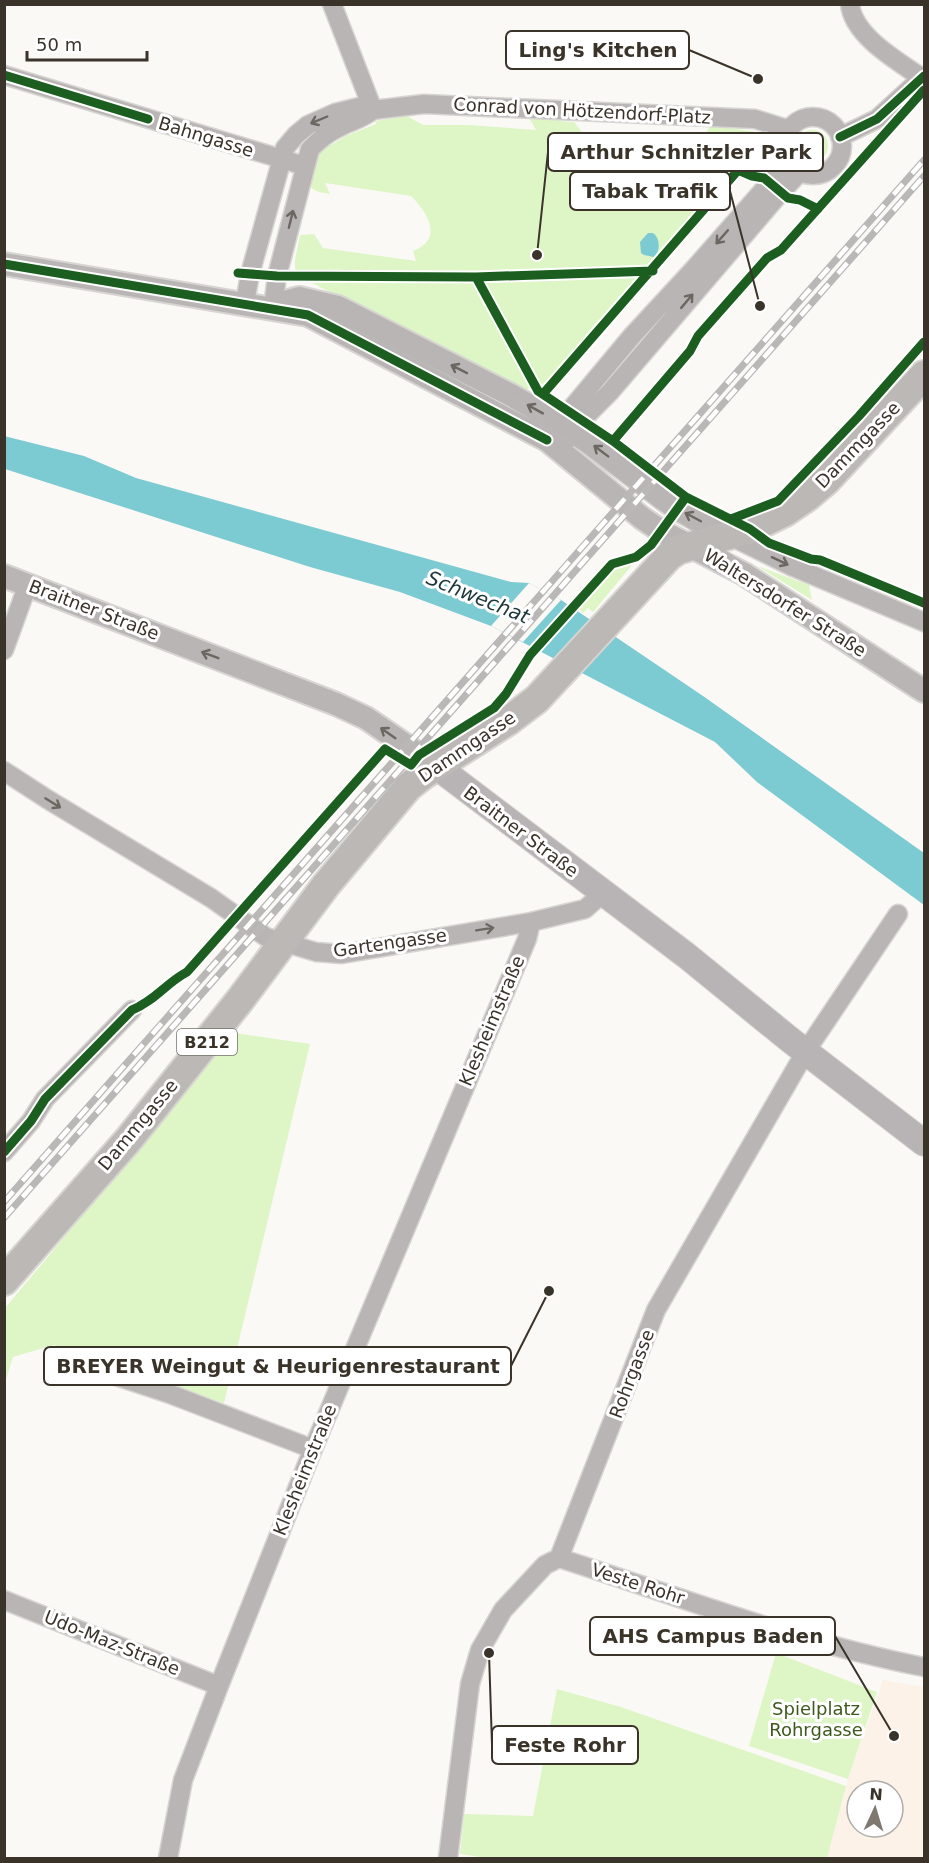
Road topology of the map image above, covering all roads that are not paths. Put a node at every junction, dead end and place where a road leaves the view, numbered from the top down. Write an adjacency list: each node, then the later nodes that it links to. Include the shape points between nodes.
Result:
1 (332, 4): 5 (street)
2 (850, 4): 4 (street, via 851,13 868,39)
3 (4, 75): 8 (street, Bahngasse)
4 (923, 77): 7 (street, via 877,119)
5 (373, 110): 6 (street, Conrad von Hötzendorf-Platz, via 424,104 755,119); 8 (street, Conrad von Hötzendorf-Platz, one-way to 8, via 359,107 308,125 290,143); 9 (street, Conrad von Hötzendorf-Platz, via 320,139 310,148)
6 (790, 130): 7 (street, via 798,122 815,117 830,123); 10 (street, via 784,144)
7 (840, 137): 10 (street, via 840,155 827,171 813,175)
8 (281, 160): 9 (street, Bahngasse); 12 (street, Conrad von Hötzendorf-Platz)
9 (305, 166): 13 (street, Conrad von Hötzendorf-Platz, one-way to 9, via 277,276)
10 (794, 167): 15 (street, via 773,200)
11 (4, 264): 12 (street)
12 (245, 303): 13 (street)
13 (273, 308): 15 (street, via 308,315); 15 (street, one-way to 13, via 511,395 338,308 299,298)
14 (924, 375): 16 (main road, Dammgasse / B212, via 807,497 759,525)
15 (560, 436): 16 (street, Waltersdorfer Straße, one-way to 15, via 677,509); 17 (street, Waltersdorfer Straße, via 642,518)
16 (728, 535): 17 (main road, Dammgasse / B212); 20 (street, one-way to 20)
17 (691, 546): 22 (street, Waltersdorfer Straße, via 744,574); 23 (main road, Dammgasse / B212, via 669,556 537,699 508,722)
18 (4, 576): 19 (street, Braitner Straße)
19 (28, 584): 21 (street); 23 (street, Braitner Straße, one-way to 19, via 366,718 336,704)
20 (924, 622)
21 (4, 650)
22 (924, 691)
23 (436, 766): 25 (main road, Braitner Straße); 28 (main road, Dammgasse / B212, via 408,787)
24 (4, 771): 28 (street, Gartengasse, one-way to 28, via 211,898 266,937)
25 (602, 894): 27 (street, Gartengasse, via 585,909); 30 (main road, Braitner Straße, via 687,956)
26 (898, 914): 30 (street, Rohrgasse)
27 (531, 922): 28 (street, Gartengasse, one-way to 27, via 342,954); 35 (street, Klesheimstraße)
28 (283, 943): 33 (main road, Dammgasse / B212, via 129,1139)
29 (132, 1010): 32 (street, via 45,1099)
30 (806, 1052): 31 (main road, Braitner Straße); 36 (street, Rohrgasse, via 656,1310)
31 (924, 1143)
32 (4, 1152)
33 (4, 1281)
34 (80, 1364): 35 (street)
35 (313, 1449): 39 (street, Klesheimstraße)
36 (559, 1558): 38 (street, Veste Rohr, via 801,1637); 41 (street, via 546,1565 503,1610 480,1650 470,1684)
37 (4, 1600): 39 (street, Udo-Maz-Straße)
38 (924, 1667)
39 (219, 1686): 40 (street, Klesheimstraße, via 183,1780)
40 (168, 1858)
41 (448, 1858)

